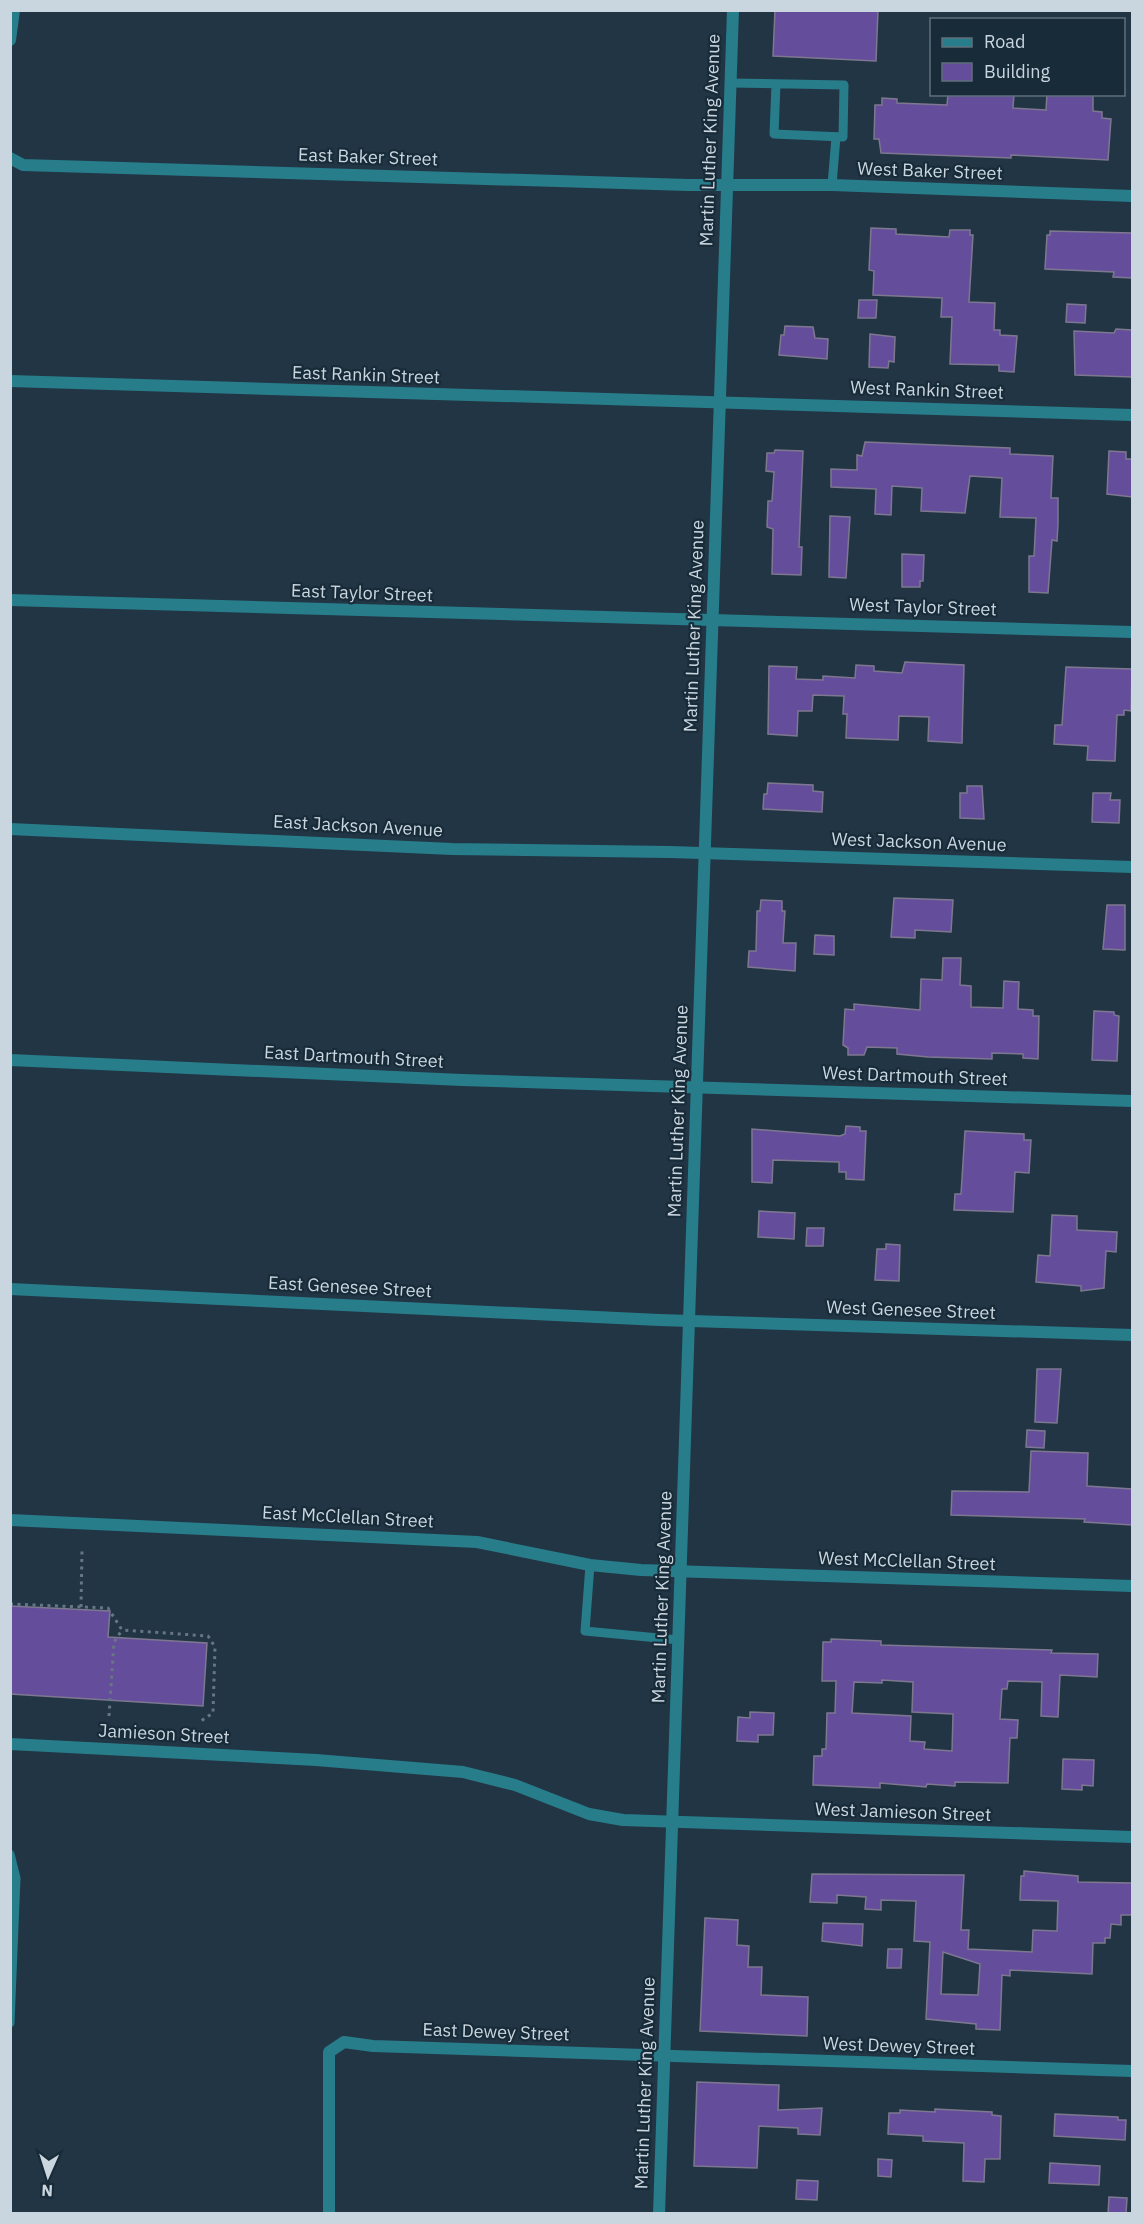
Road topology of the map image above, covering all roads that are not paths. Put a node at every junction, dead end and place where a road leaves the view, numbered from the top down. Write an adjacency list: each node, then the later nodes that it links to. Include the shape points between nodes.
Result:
1 (14, 10): 3 (street)
2 (733, 10): 4 (street, Martin Luther King Avenue)
3 (10, 40)
4 (730, 83): 5 (lane); 8 (street, Martin Luther King Avenue)
5 (776, 84): 6 (lane, via 774,134); 6 (lane, via 844,85 843,137)
6 (836, 137): 9 (lane)
7 (10, 158): 8 (street, East Baker Street, via 23,165)
8 (726, 184): 9 (street, West Baker Street); 12 (street, Martin Luther King Avenue)
9 (832, 185): 10 (street, West Baker Street)
10 (1132, 196)
11 (10, 381): 12 (street, East Rankin Street, via 682,404)
12 (720, 401): 13 (street, West Rankin Street); 15 (street, Martin Luther King Avenue)
13 (1132, 415)
14 (10, 600): 15 (street, East Taylor Street, via 682,621)
15 (712, 618): 16 (street, West Taylor Street); 18 (street, Martin Luther King Avenue)
16 (1132, 632)
17 (10, 829): 18 (street, East Jackson Avenue, via 452,849)
18 (705, 853): 19 (street, West Jackson Avenue); 21 (street, Martin Luther King Avenue)
19 (1132, 867)
20 (10, 1060): 21 (street, East Dartmouth Street)
21 (697, 1087): 22 (street, West Dartmouth Street); 24 (street, Martin Luther King Avenue)
22 (1132, 1101)
23 (10, 1289): 24 (street, East Genesee Street)
24 (688, 1321): 25 (street, West Genesee Street); 28 (street, Martin Luther King Avenue)
25 (1132, 1335)
26 (10, 1520): 27 (street, East McClellan Street, via 471,1542)
27 (590, 1565): 28 (street, East McClellan Street); 30 (lane, via 585,1631)
28 (681, 1571): 29 (street, West McClellan Street); 30 (street, Martin Luther King Avenue)
29 (1132, 1586)
30 (679, 1640): 32 (street, Martin Luther King Avenue)
31 (10, 1744): 32 (street, Jamieson Street, via 316,1760 484,1776 590,1814)
32 (672, 1822): 33 (street, West Jamieson Street); 36 (street, Martin Luther King Avenue)
33 (1132, 1837)
34 (10, 1854): 35 (lane, via 16,1878)
35 (10, 2023)
36 (664, 2056): 37 (street, West Dewey Street); 38 (street, East Dewey Street, via 344,2042 329,2052); 39 (street, Martin Luther King Avenue)
37 (1132, 2072)
38 (329, 2214)
39 (659, 2214)

